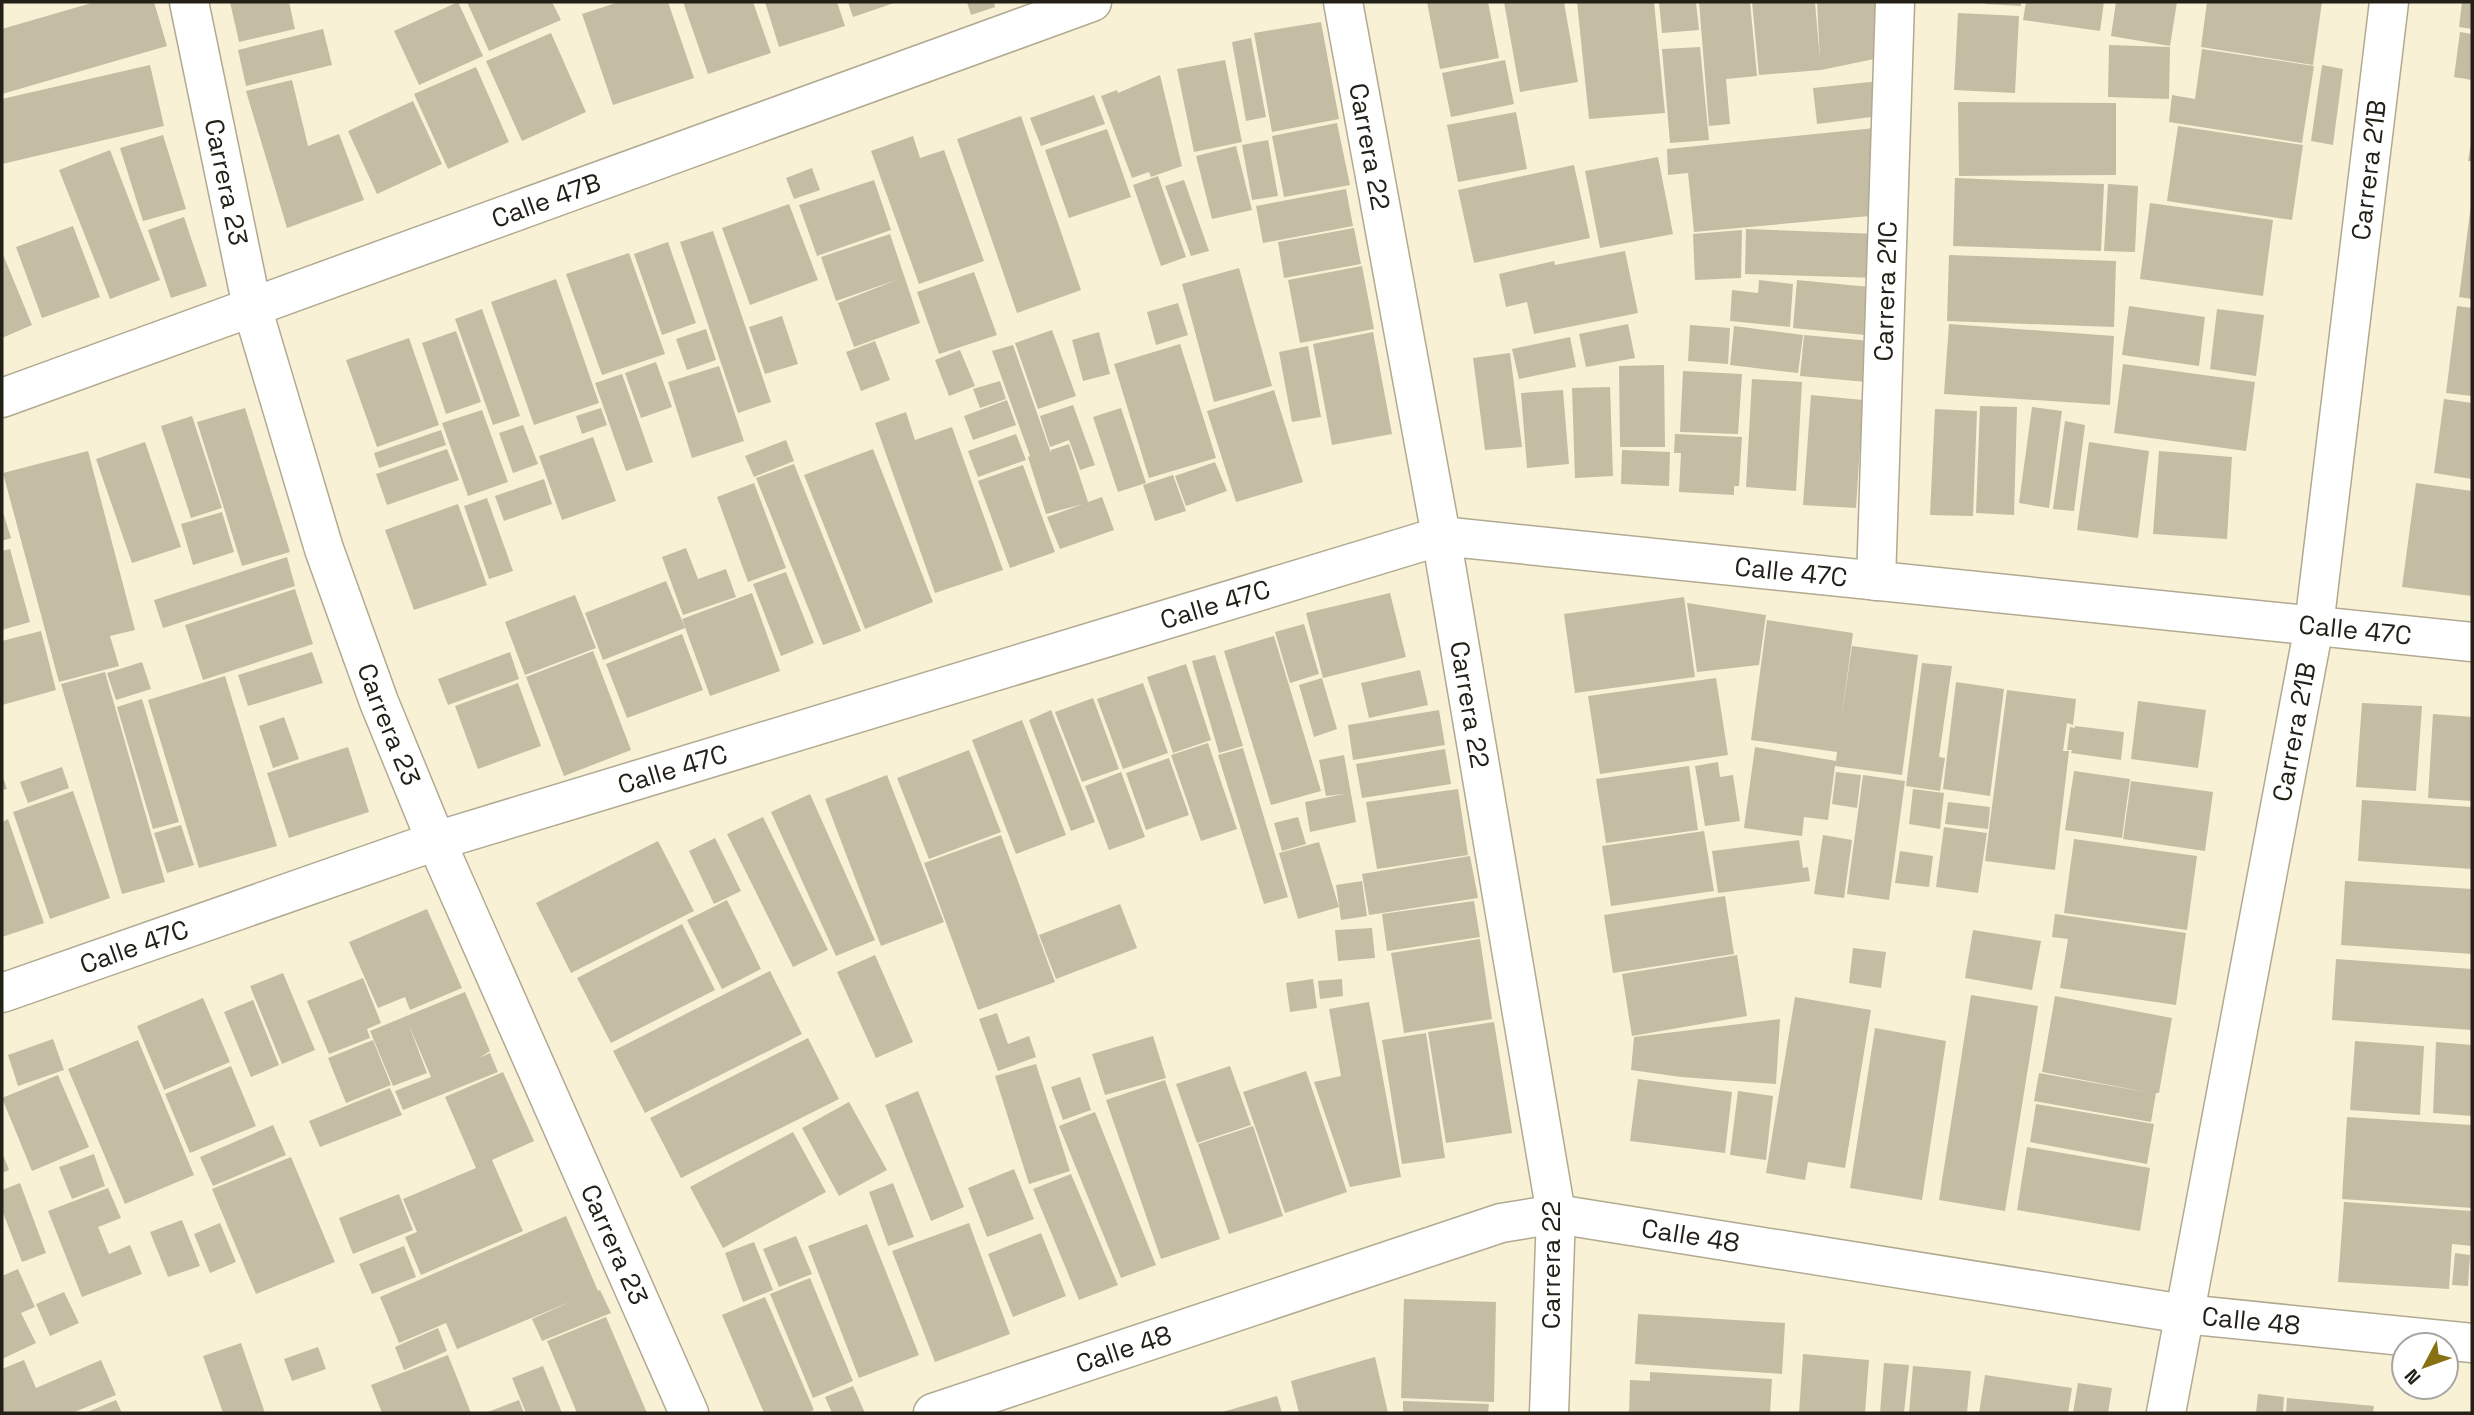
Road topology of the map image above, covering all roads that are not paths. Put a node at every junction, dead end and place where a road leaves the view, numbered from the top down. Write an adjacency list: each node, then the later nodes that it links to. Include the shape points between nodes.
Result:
1 (189, 2): 6 (street, Carrera 23)
2 (1092, 2): 6 (street, Calle 47B)
3 (1343, 2): 8 (street, Carrera 22)
4 (1895, 2): 9 (street, Carrera 21C)
5 (2389, 2): 10 (street, Carrera 21B)
6 (251, 307): 7 (street, Calle 47B); 12 (street, Carrera 23, via 324,549)
7 (2, 398)
8 (1441, 536): 9 (street, Calle 47C); 12 (street, Calle 47C); 14 (street, Carrera 22)
9 (1876, 581): 10 (street, Calle 47C)
10 (2314, 626): 11 (street, Calle 47C); 15 (street, Carrera 21B)
11 (2472, 642)
12 (436, 841): 13 (street, Calle 47C); 17 (street, Carrera 23)
13 (2, 993)
14 (1556, 1214): 15 (street, Calle 48); 18 (street, Calle 48, via 1501,1223); 19 (street, Carrera 22)
15 (2184, 1314): 16 (street, Calle 48); 20 (street, Carrera 21B)
16 (2472, 1343)
17 (689, 1413)
18 (933, 1413)
19 (1549, 1413)
20 (2166, 1413)

